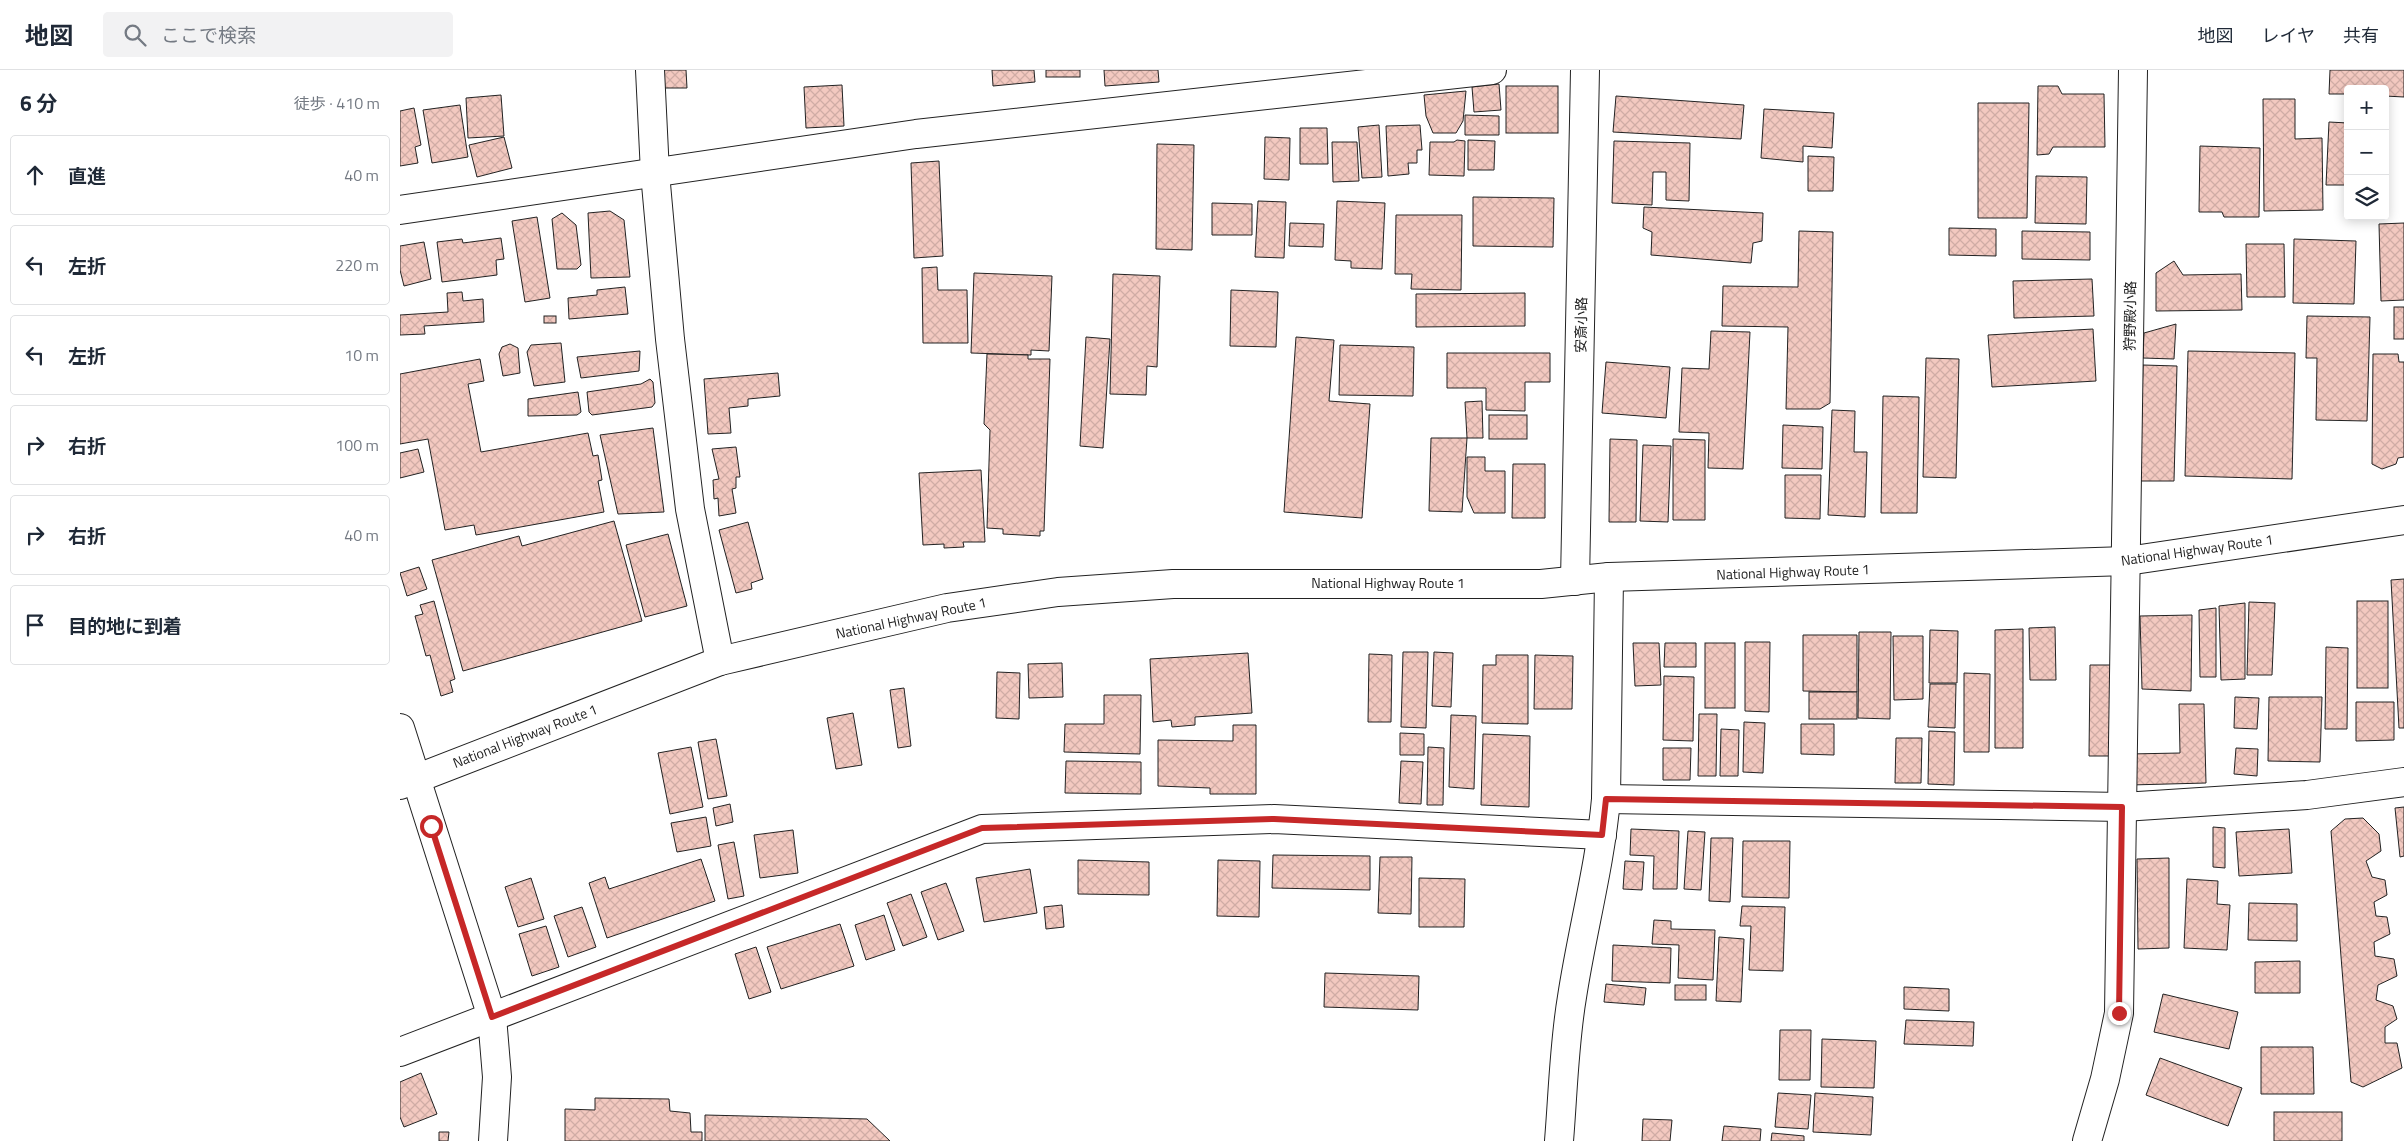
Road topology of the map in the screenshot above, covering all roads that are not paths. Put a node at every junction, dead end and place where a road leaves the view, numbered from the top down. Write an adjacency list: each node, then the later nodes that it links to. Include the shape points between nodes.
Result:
1 (650, 70): 5 (main road)
2 (1492, 70): 5 (main road, via 916,134)
3 (1586, 70): 10 (main road, 安斎小路)
4 (2133, 70): 8 (main road, 狩野殿小路)
5 (655, 173): 6 (main road); 11 (main road, via 690,509)
6 (400, 210)
7 (2404, 520): 8 (main road, National Highway Route 1)
8 (2127, 561): 9 (main road, National Highway Route 1); 16 (main road, 狩野殿小路)
9 (1609, 578): 10 (main road, National Highway Route 1); 15 (main road)
10 (1575, 581): 11 (main road, National Highway Route 1, via 1541,584 1173,584 1058,592 947,608)
11 (720, 661): 13 (main road, National Highway Route 1)
12 (400, 728): 13 (main road)
13 (408, 782): 18 (main road)
14 (2404, 782): 16 (main road, via 2307,795)
15 (1606, 799): 16 (main road); 17 (main road)
16 (2122, 807): 22 (main road, 狩野殿小路, via 2119,1013 2105,1080)
17 (1602, 835): 18 (main road, via 1274,819 982,828); 21 (main road, via 1572,998)
18 (492, 1017): 19 (main road); 20 (main road, via 497,1077)
19 (400, 1052)
20 (493, 1141)
21 (1559, 1141)
22 (2087, 1141)

